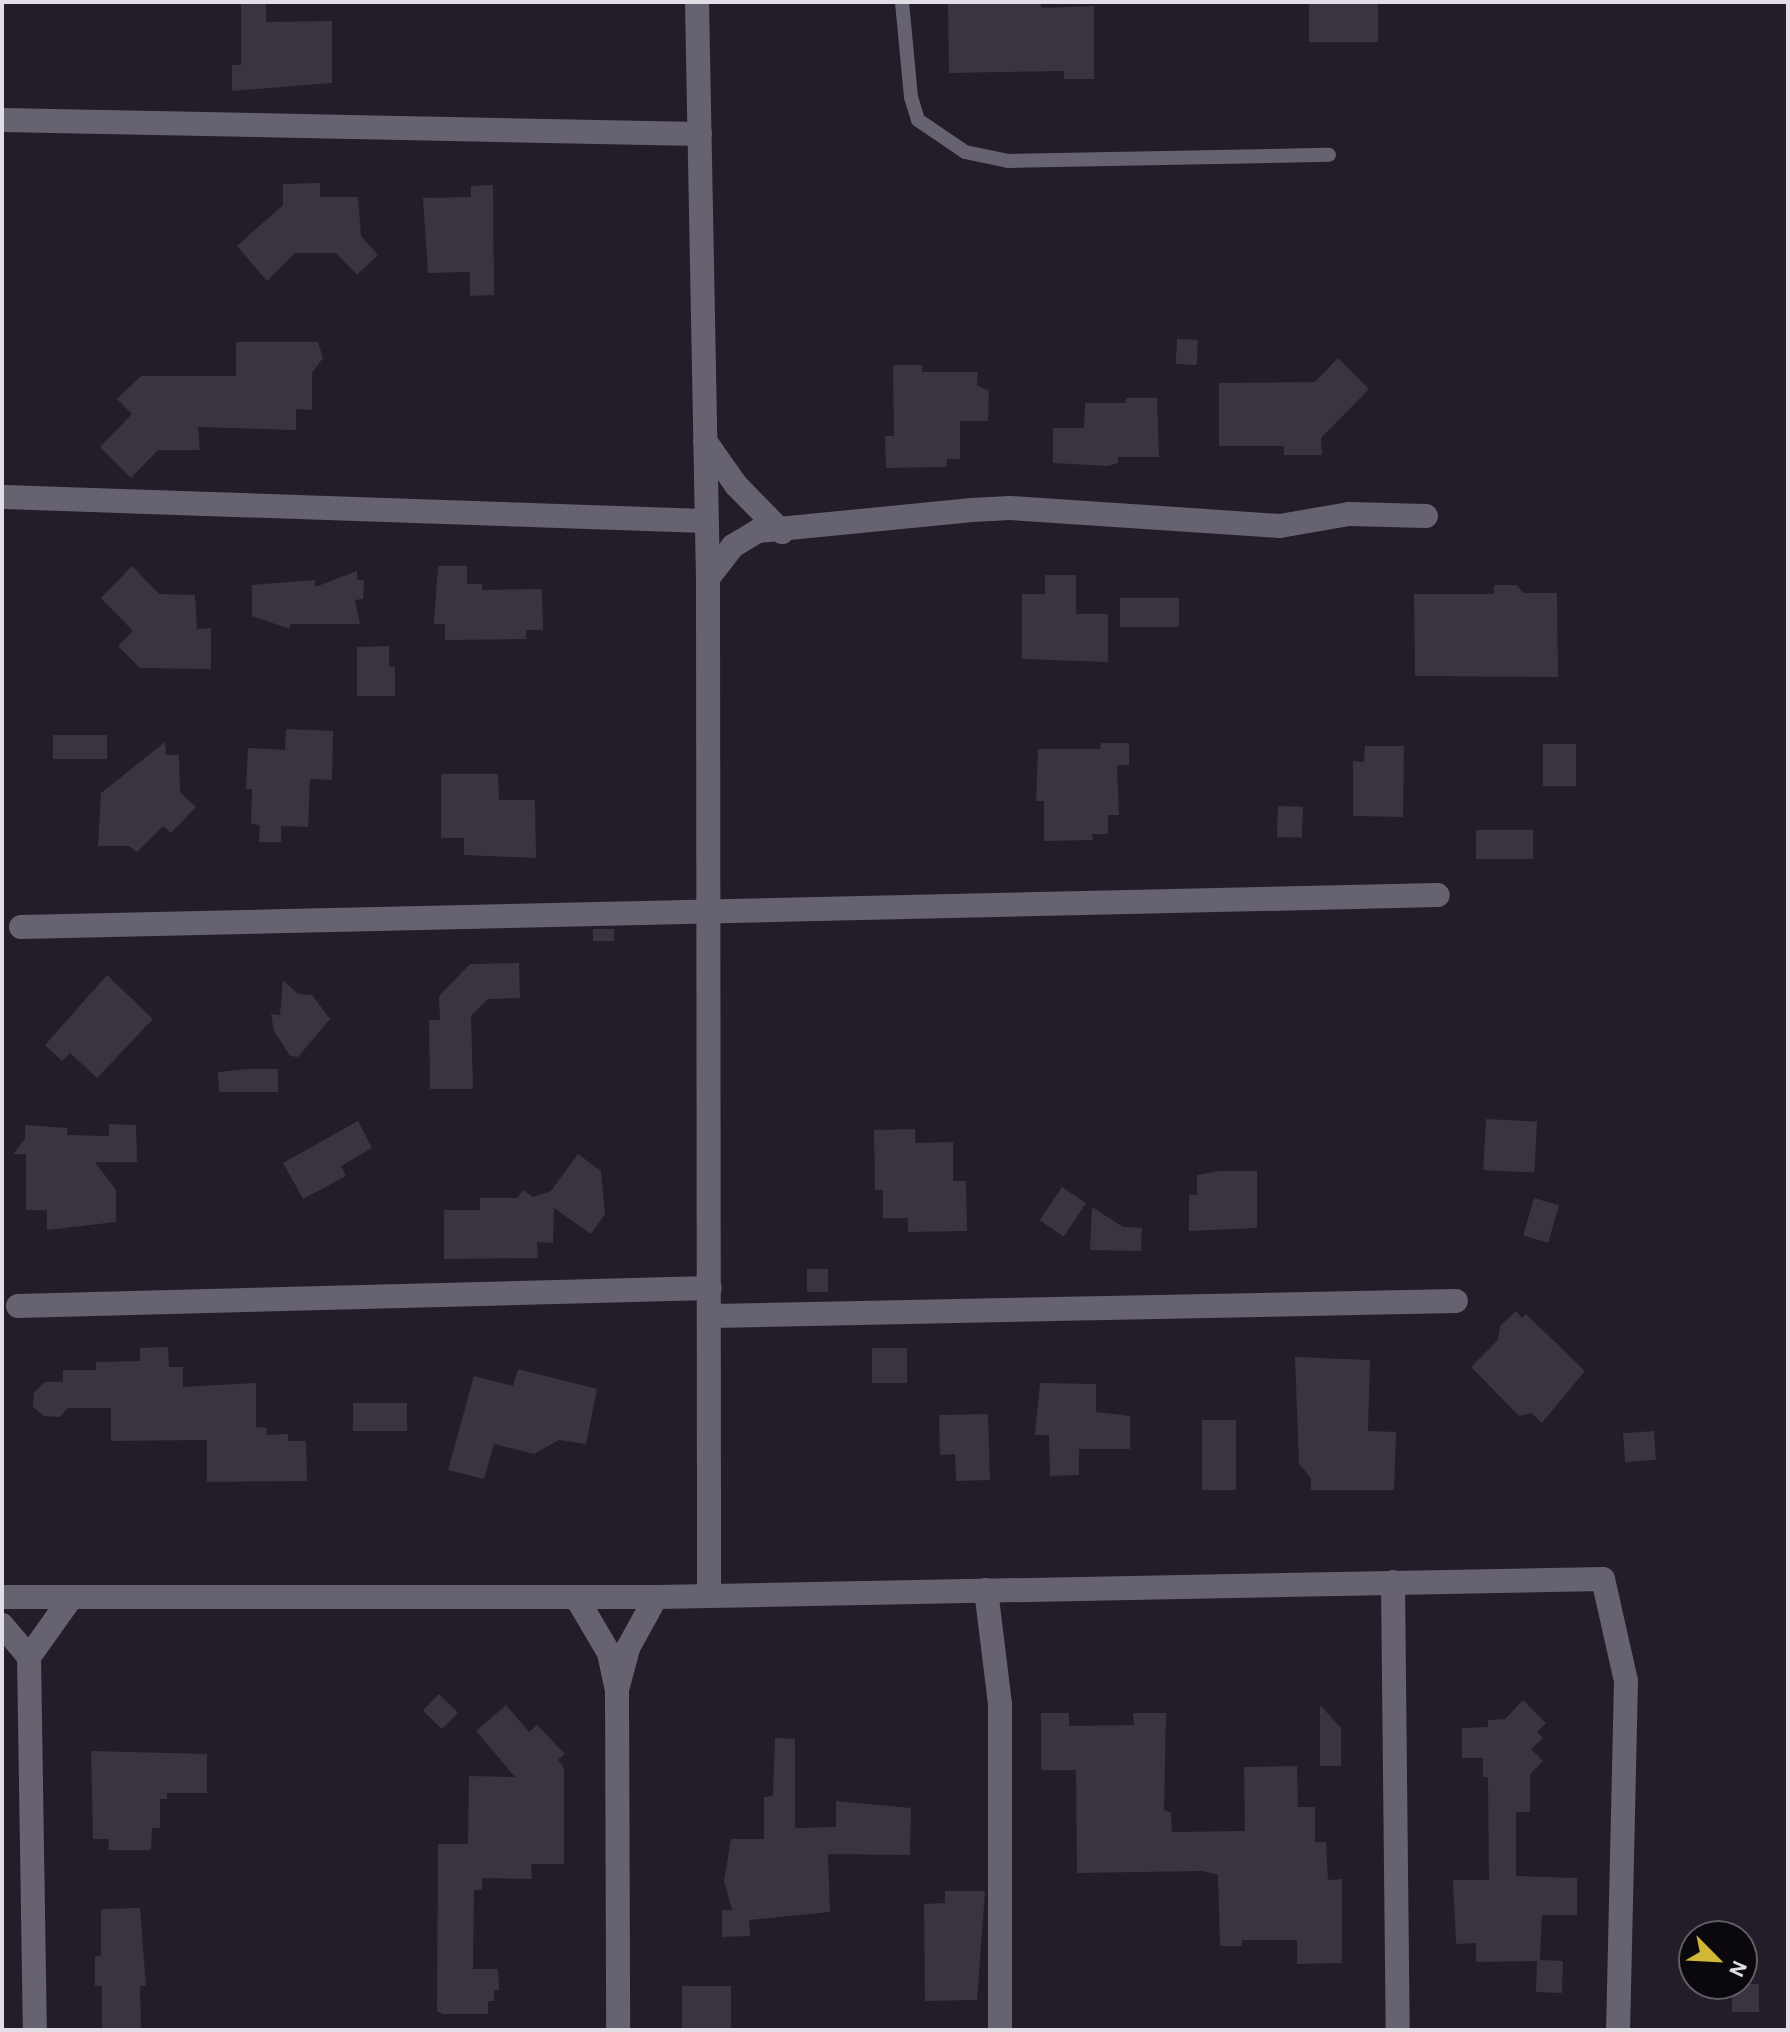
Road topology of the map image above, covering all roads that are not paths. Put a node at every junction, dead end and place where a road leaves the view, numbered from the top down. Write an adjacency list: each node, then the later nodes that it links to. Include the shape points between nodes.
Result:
1 (697, 2): 4 (street)
2 (902, 2): 5 (lane, via 918,120 965,152 1009,161)
3 (2, 120): 4 (street)
4 (700, 134): 6 (street)
5 (1329, 155)
6 (705, 441): 9 (street); 10 (street, via 736,485)
7 (4, 497): 9 (street)
8 (1426, 516): 10 (street, via 1349,514 1280,526 1010,508)
9 (706, 521): 11 (street)
10 (782, 532): 11 (street, via 758,531 733,546)
11 (708, 578): 13 (street)
12 (1438, 895): 13 (street)
13 (708, 909): 14 (street); 15 (street)
14 (21, 927)
15 (710, 1288): 17 (street); 18 (street)
16 (1456, 1301): 18 (street)
17 (18, 1306)
18 (710, 1316): 21 (street)
19 (1393, 1582): 20 (street); 32 (street); 33 (street, via 1603,1579 1626,1681)
20 (986, 1590): 21 (street); 31 (street, via 1000,1704)
21 (709, 1595): 24 (street)
22 (2, 1597): 25 (street)
23 (576, 1597): 24 (street); 25 (street); 28 (street, via 609,1653)
24 (656, 1597): 28 (street, via 628,1648)
25 (71, 1598): 27 (street)
26 (2, 1625): 27 (street)
27 (29, 1657): 29 (street)
28 (617, 1690): 30 (street)
29 (35, 2030)
30 (618, 2030)
31 (1000, 2030)
32 (1398, 2030)
33 (1618, 2030)

